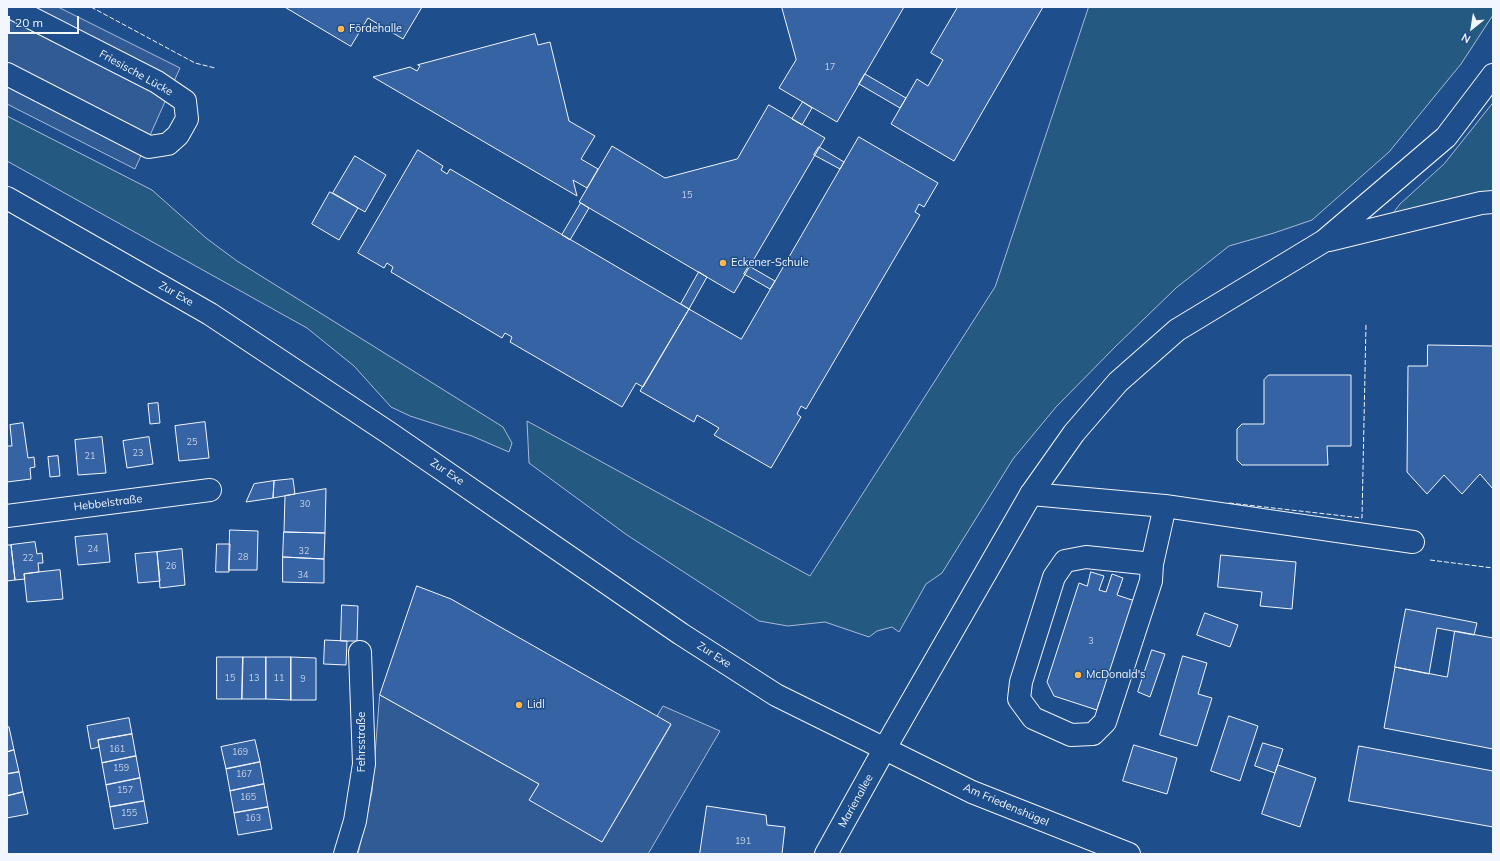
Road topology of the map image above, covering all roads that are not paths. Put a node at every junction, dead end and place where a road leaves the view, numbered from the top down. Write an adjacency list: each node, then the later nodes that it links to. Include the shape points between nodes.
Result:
1 (10, 7): 2 (main road, Friesische Lücke, via 158,82 185,101 187,120 178,135 168,144 149,147)
2 (7, 74)
3 (1493, 75): 6 (main road, via 1446,137)
4 (7, 198): 14 (main road, Zur Exe, via 210,314 396,437 681,634 776,695)
5 (1493, 202): 6 (main road, via 1481,202)
6 (1324, 241): 8 (main road, Marienallee, via 1177,330 1118,382 1074,433)
7 (210, 490): 10 (main road, Hebbelstraße)
8 (1030, 494): 9 (main road); 14 (main road, Marienallee)
9 (1165, 506): 11 (main road); 12 (main road)
10 (7, 516)
11 (1413, 542)
12 (1152, 564): 12 (main road, via 1086,557 1065,561 1054,577 1021,682 1019,699 1033,718 1071,735 1093,734 1105,722 1151,581)
13 (360, 652): 15 (main road, Fehrsstraße, via 364,764 355,821)
14 (885, 748): 16 (main road, Marienallee); 17 (main road, Am Friedenshügel, via 972,792)
15 (345, 854)
16 (826, 854)
17 (1129, 854)

